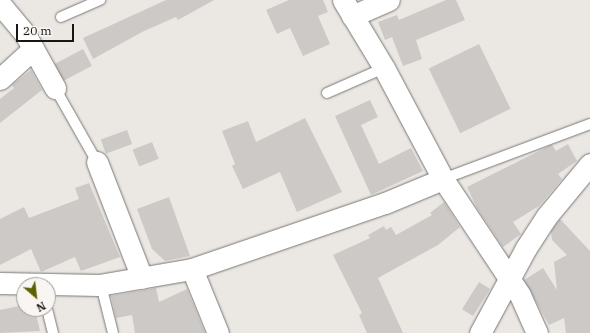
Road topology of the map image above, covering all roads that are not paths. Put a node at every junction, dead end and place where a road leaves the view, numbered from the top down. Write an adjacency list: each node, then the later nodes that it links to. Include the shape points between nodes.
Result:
1 (100, 0): 5 (lane)
2 (389, 0): 4 (street)
3 (0, 4): 6 (street, via 25,34)
4 (348, 8): 7 (street)
5 (61, 17)
6 (33, 49): 8 (street); 9 (street)
7 (384, 68): 10 (lane); 14 (street)
8 (0, 79)
9 (56, 88): 12 (lane)
10 (327, 93)
11 (590, 124): 14 (lane)
12 (97, 162): 16 (street)
13 (590, 164): 17 (street, via 546,217)
14 (443, 179): 15 (street, via 385,203); 17 (street)
15 (192, 269): 16 (street); 25 (street)
16 (142, 278): 21 (street)
17 (509, 280): 26 (street); 27 (street)
18 (0, 283): 19 (street)
19 (16, 283)
20 (56, 284): 21 (street)
21 (101, 285): 24 (lane)
22 (49, 317): 23 (lane)
23 (53, 333)
24 (113, 333)
25 (218, 333)
26 (480, 333)
27 (537, 333)

